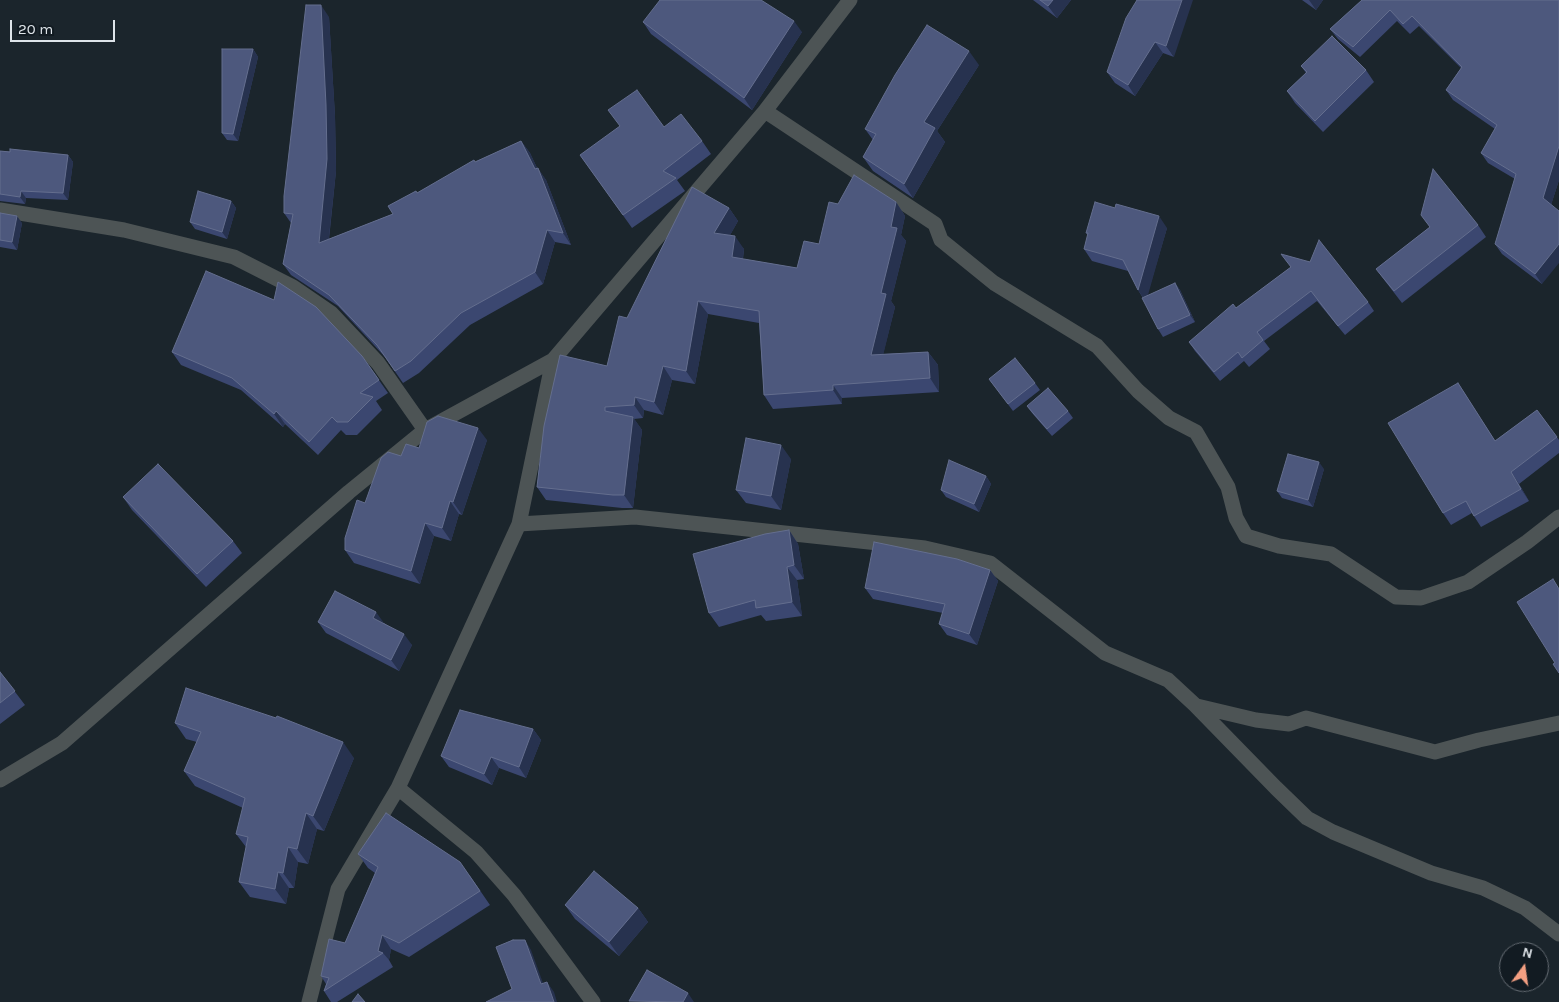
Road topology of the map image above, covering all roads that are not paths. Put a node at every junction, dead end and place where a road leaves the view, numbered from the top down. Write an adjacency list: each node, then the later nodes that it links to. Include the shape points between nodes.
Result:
1 (850, 0): 2 (street)
2 (765, 111): 4 (street); 6 (street, via 935,224 941,240 994,283 1097,346 1138,391 1169,418 1196,432 1228,487 1236,518 1246,536 1279,546 1331,554 1396,597 1421,598 1468,582)
3 (0, 210): 5 (street, via 124,230 234,257 293,287 331,313 378,363)
4 (552, 360): 5 (street); 7 (street)
5 (426, 430): 10 (street, via 349,492 62,742)
6 (1559, 517)
7 (519, 524): 8 (street, via 635,517 925,548 990,563 1105,652 1168,680); 11 (street)
8 (1195, 705): 9 (street, via 1256,720 1289,724 1306,718 1434,752); 12 (street, via 1307,818 1431,873 1483,888 1525,908)
9 (1559, 723)
10 (0, 780)
11 (398, 788): 13 (street, via 338,889); 14 (street, via 476,852 514,894)
12 (1559, 934)
13 (309, 1002)
14 (593, 1002)

